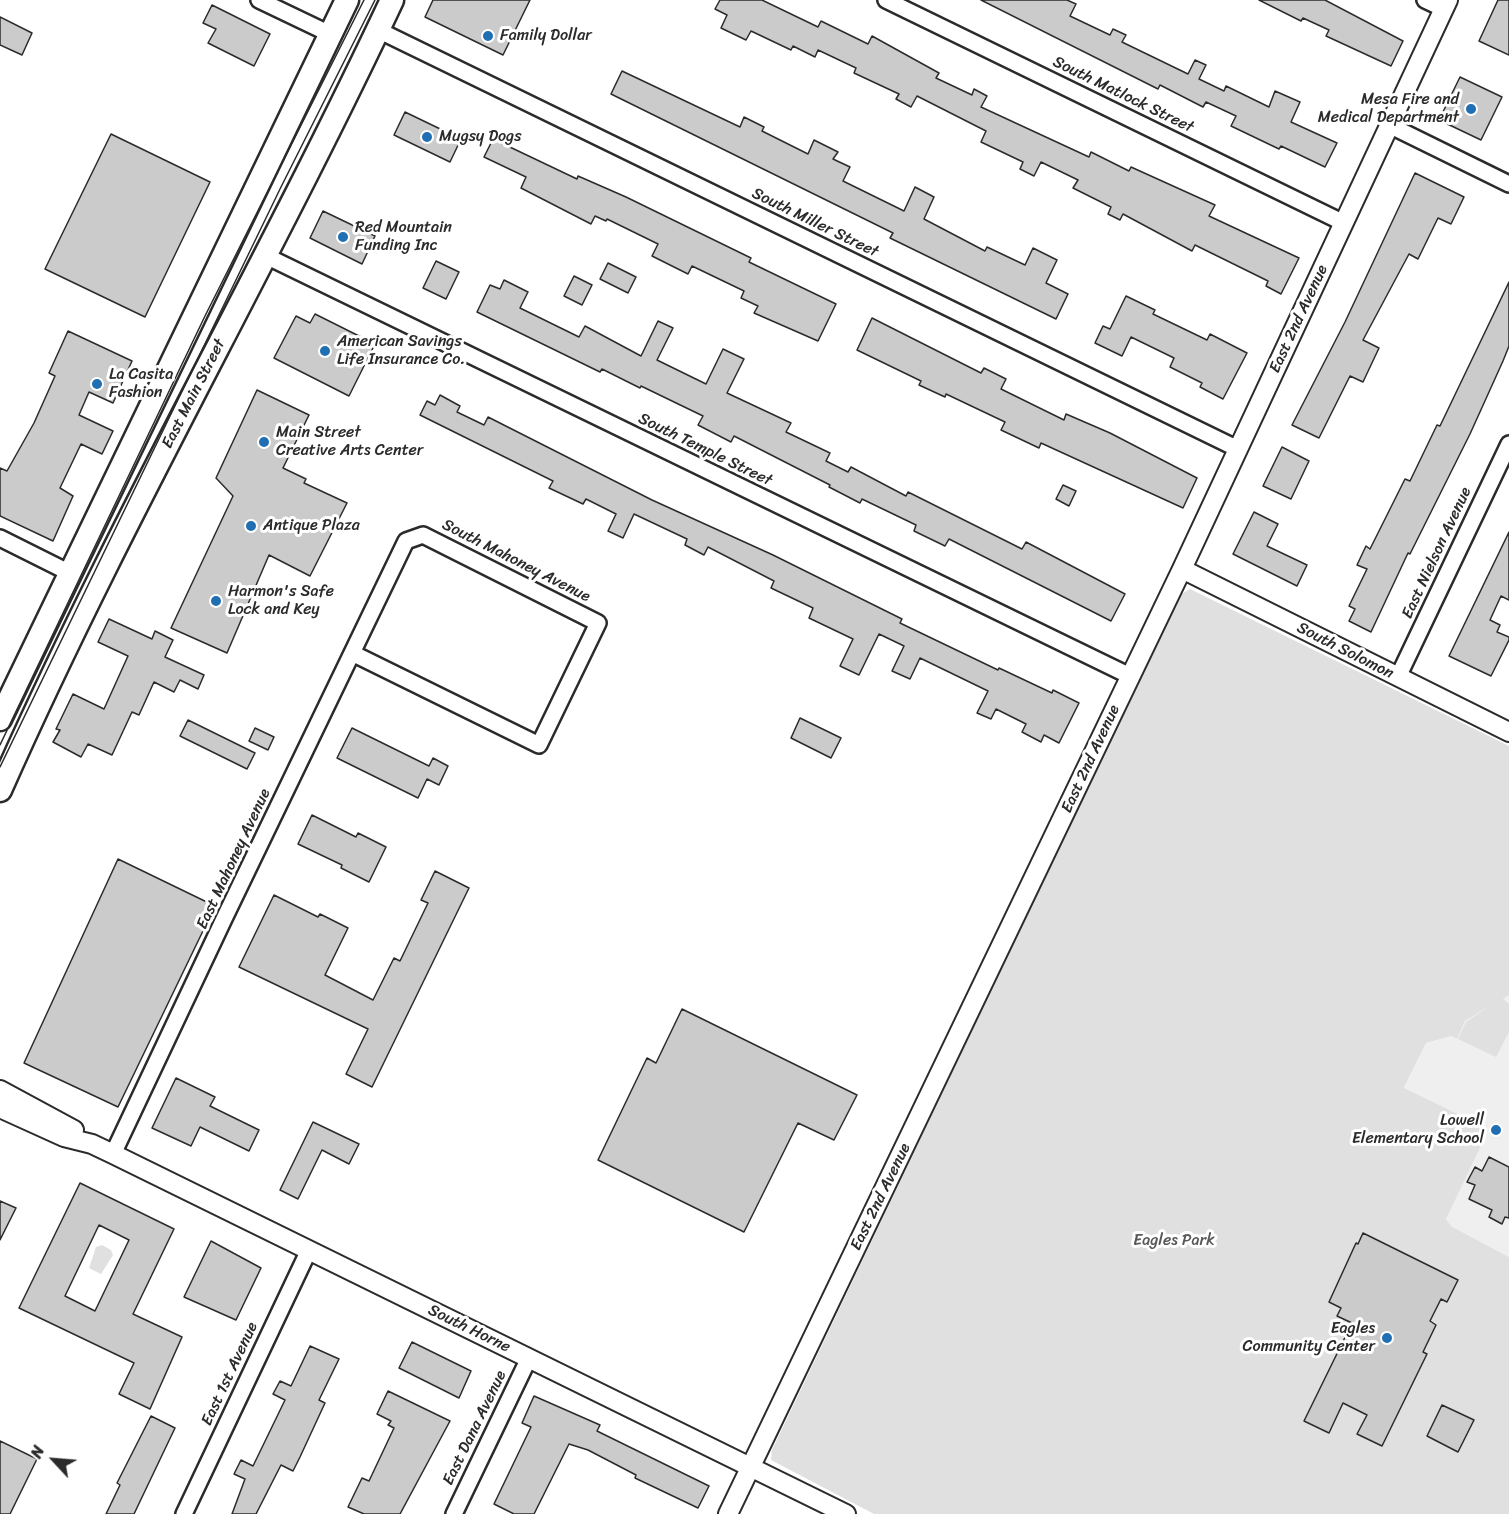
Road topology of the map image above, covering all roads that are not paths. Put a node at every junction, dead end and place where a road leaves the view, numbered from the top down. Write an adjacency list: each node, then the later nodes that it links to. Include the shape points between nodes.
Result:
1 (259, 0): 8 (street)
2 (347, 0): 8 (main road, East Main Street)
3 (392, 0): 7 (main road, East Main Street)
4 (886, 0): 11 (street, South Matlock Street)
5 (1425, 0): 6 (street)
6 (1446, 5): 9 (street, East 2nd Avenue)
7 (378, 30): 12 (main road, East Main Street); 14 (street, South Miller Street)
8 (330, 34): 17 (main road, East Main Street)
9 (1389, 125): 10 (street); 11 (street, East 2nd Avenue)
10 (1509, 184)
11 (1344, 223): 14 (street, East 2nd Avenue)
12 (264, 255): 20 (street, South Temple Street); 24 (main road, East Main Street, via 96,585)
13 (1509, 444): 21 (street, East Nielson Avenue)
14 (1238, 449): 16 (street, East 2nd Avenue)
15 (0, 538): 17 (street)
16 (1182, 569): 20 (street, East 2nd Avenue); 21 (street, South Solomon)
17 (70, 573): 22 (main road, East Main Street)
18 (387, 580): 19 (street, East Mahoney Avenue); 19 (street, South Mahoney Avenue, via 406,541 423,535 598,623 539,745)
19 (352, 653): 28 (street, East Mahoney Avenue)
20 (1130, 676): 31 (street, East 2nd Avenue)
21 (1398, 677): 23 (street, South Solomon)
22 (0, 719)
23 (1509, 732)
24 (0, 790)
25 (0, 1090): 27 (street, South Horne, via 69,1127)
26 (0, 1108): 27 (street, South Horne, via 64,1137)
27 (92, 1144): 28 (street, South Horne)
28 (113, 1154): 29 (street, South Horne)
29 (309, 1250): 30 (street, South Horne); 32 (street, East 1st Avenue)
30 (529, 1358): 31 (street, South Horne); 33 (street, East Dana Avenue)
31 (750, 1467): 34 (street, East 2nd Avenue); 35 (street, South Horne)
32 (184, 1514)
33 (454, 1514)
34 (728, 1514)
35 (846, 1514)

